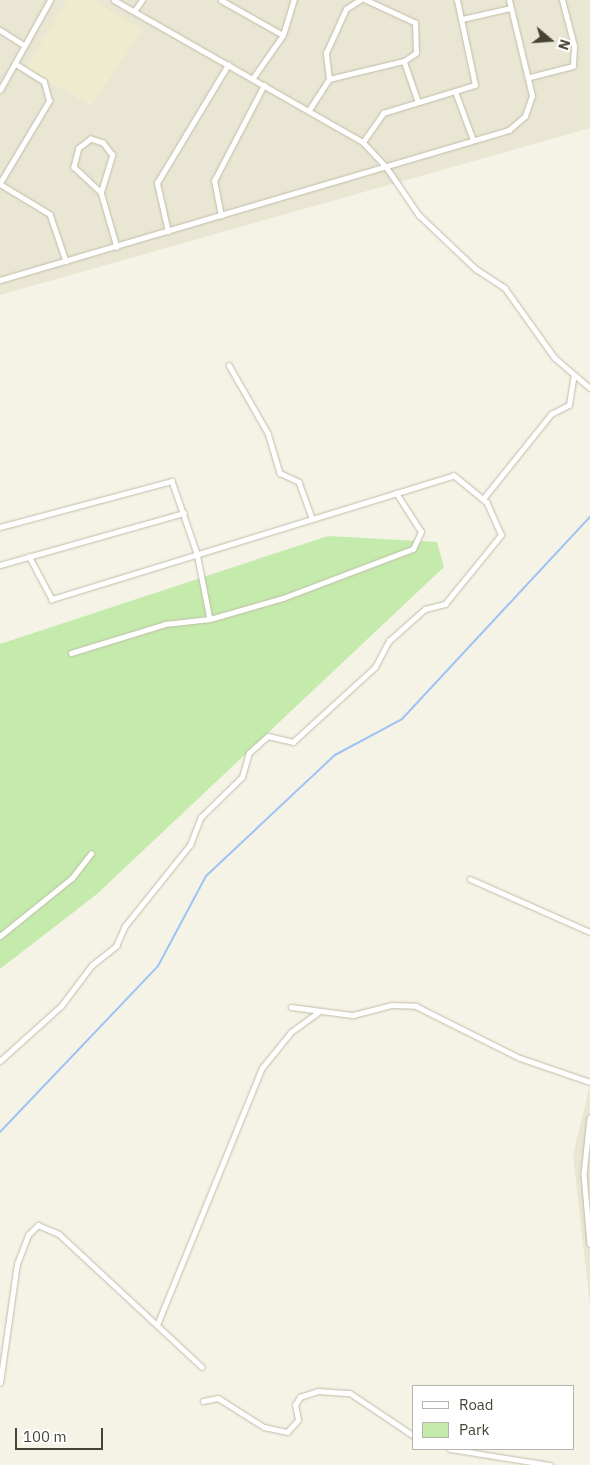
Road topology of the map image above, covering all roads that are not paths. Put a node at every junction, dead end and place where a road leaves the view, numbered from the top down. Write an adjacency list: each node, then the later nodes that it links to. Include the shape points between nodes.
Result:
1 (50, 0): 16 (street)
2 (114, 0): 12 (street)
3 (142, 0): 12 (street)
4 (221, 0): 15 (street)
5 (294, 0): 15 (street)
6 (360, 0): 22 (street, via 346,9 326,53)
7 (365, 0): 17 (street, via 415,24 418,49)
8 (457, 0): 13 (street)
9 (509, 0): 11 (street)
10 (562, 0): 20 (street, via 574,46 574,66)
11 (511, 8): 13 (street); 20 (street)
12 (135, 10): 19 (street)
13 (462, 19): 25 (street, via 477,81 472,88)
14 (0, 30): 16 (street)
15 (283, 35): 21 (street)
16 (24, 45): 18 (street)
17 (404, 61): 22 (street); 26 (street)
18 (17, 65): 24 (street); 31 (street, via 44,82 49,101)
19 (228, 65): 21 (street); 34 (street, via 157,183)
20 (530, 77): 28 (street, via 530,106 518,123)
21 (253, 78): 23 (street)
22 (329, 79): 27 (street)
23 (264, 85): 27 (street); 33 (street, via 214,181)
24 (0, 90)
25 (456, 93): 26 (street); 28 (street)
26 (418, 101): 29 (street, via 383,113)
27 (309, 110): 29 (street)
28 (473, 139): 30 (street)
29 (363, 142): 30 (street)
30 (387, 168): 33 (street); 39 (street, via 419,215 476,269 505,288 534,333)
31 (0, 184): 36 (street, via 50,214)
32 (101, 192): 32 (street, via 112,155 97,140 85,140 74,167); 35 (street)
33 (221, 216): 34 (street)
34 (168, 232): 35 (street)
35 (116, 247): 36 (street)
36 (66, 261): 37 (street)
37 (0, 280)
38 (229, 365): 44 (street, via 268,433 280,473 299,482)
39 (574, 376): 40 (street); 42 (street, via 569,405 545,420)
40 (590, 388)
41 (396, 494): 42 (street, via 454,476); 44 (street); 49 (street, via 421,532 413,549 323,585)
42 (483, 499): 57 (street, via 501,535 445,604 426,609 389,641 375,667 293,742 268,736 249,753 242,777 201,816 190,845 125,926 116,946 92,965 61,1006)
43 (184, 513): 45 (street, via 175,486 167,480); 46 (street); 47 (street)
44 (312, 517): 46 (street)
45 (0, 527)
46 (197, 553): 47 (street, via 50,600); 49 (street)
47 (29, 557): 48 (street)
48 (0, 565)
49 (210, 619): 50 (street, via 165,624)
50 (71, 653)
51 (91, 854): 54 (street, via 72,878)
52 (470, 879): 53 (street)
53 (590, 932)
54 (0, 936)
55 (291, 1007): 56 (street)
56 (319, 1012): 58 (street, via 353,1015 392,1005 416,1006 520,1058); 61 (street, via 291,1032 262,1068)
57 (0, 1061)
58 (590, 1082)
59 (590, 1118): 60 (street, via 584,1174)
60 (590, 1244)
61 (157, 1325): 62 (street); 63 (street, via 59,1234 38,1225 28,1235 17,1264)
62 (202, 1367)
63 (0, 1383)
64 (202, 1401): 65 (street, via 218,1398 264,1427 287,1432 298,1420 294,1405 300,1397 318,1391 350,1393)
65 (412, 1435)
66 (456, 1450): 67 (street)
67 (550, 1465)

